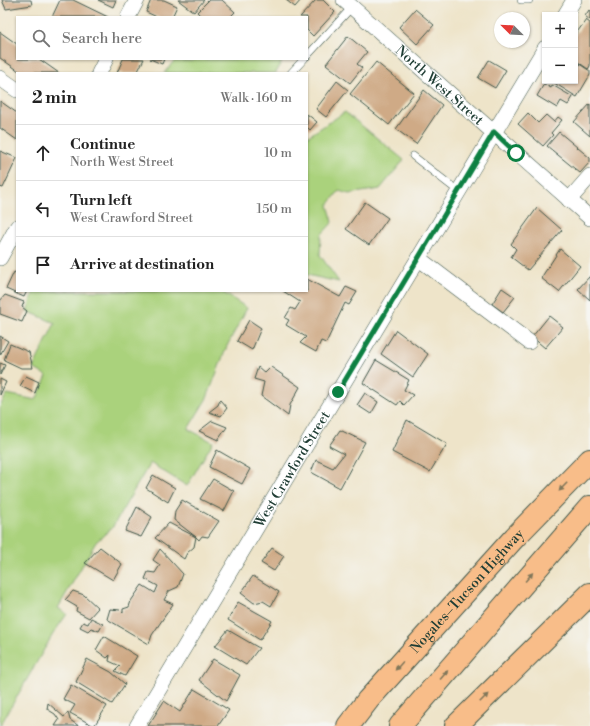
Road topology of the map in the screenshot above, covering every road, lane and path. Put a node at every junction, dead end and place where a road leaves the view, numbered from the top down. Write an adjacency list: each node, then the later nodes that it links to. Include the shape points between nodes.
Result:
1 (137, 0): 7 (street)
2 (521, 0): 3 (lane)
3 (529, 0)
4 (574, 0): 6 (street)
5 (352, 2): 9 (lane); 16 (street, North West Street)
6 (567, 12)
7 (129, 16)
8 (542, 53): 16 (street, West Crawford Street)
9 (308, 55)
10 (106, 60): 12 (street)
11 (303, 60): 13 (lane)
12 (100, 72)
13 (292, 72)
14 (0, 78): 15 (street)
15 (16, 89)
16 (494, 132): 19 (street, West Crawford Street); 20 (street, North West Street)
17 (413, 156): 19 (lane)
18 (590, 176): 20 (street)
19 (458, 191): 24 (street, West Crawford Street)
20 (569, 200): 21 (street, North West Street)
21 (590, 218)
22 (16, 229): 23 (street)
23 (0, 258)
24 (418, 258): 25 (street); 29 (street, West Crawford Street)
25 (529, 342)
26 (590, 460): 30 (highway, Nogales–Tucson Highway, one-way to 30, via 515,537 368,700)
27 (590, 507): 31 (highway, one-way to 27)
28 (590, 594): 32 (highway, one-way to 28)
29 (137, 726)
30 (348, 726)
31 (400, 726)
32 (456, 726)

